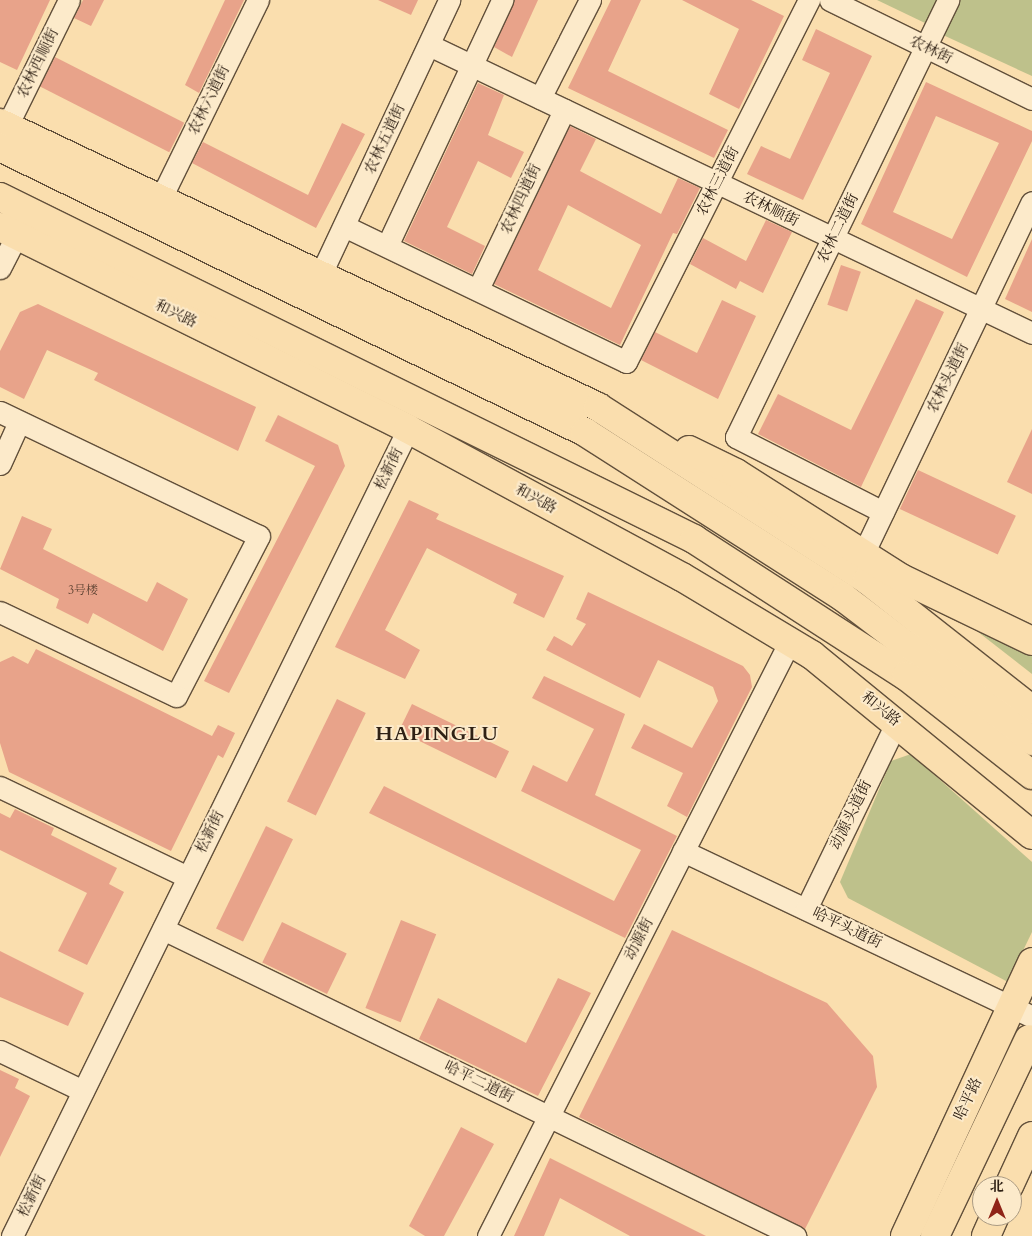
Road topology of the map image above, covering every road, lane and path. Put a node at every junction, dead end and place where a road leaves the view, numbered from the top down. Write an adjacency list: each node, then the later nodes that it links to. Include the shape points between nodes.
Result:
1 (69, 0): 15 (street, 农林西顺街)
2 (258, 0): 18 (street, 农林六道街)
3 (449, 0): 9 (street, 农林五道街)
4 (502, 0): 11 (street)
5 (590, 0): 12 (street)
6 (809, 0): 16 (street, 农林三道街)
7 (830, 0): 10 (street, 农林街)
8 (948, 0): 10 (street, 农林二道街)
9 (429, 46): 11 (street, 农林顺街); 20 (street, 农林五道街)
10 (926, 47): 13 (street, 农林街); 22 (street, 农林二道街)
11 (471, 66): 12 (street, 农林顺街); 23 (street)
12 (540, 98): 14 (street, 农林顺街)
13 (1032, 99)
14 (564, 110): 16 (street, 农林顺街); 26 (street, 农林四道街)
15 (2, 132): 18 (highway); 34 (highway)
16 (717, 183): 22 (street, 农林顺街); 26 (street, 农林三道街, via 626,362)
17 (0, 197): 36 (highway)
18 (160, 200): 25 (highway)
19 (1032, 202): 27 (street, 农林头道街)
20 (344, 226): 23 (street); 25 (street, 农林五道街)
21 (8, 231): 24 (street); 33 (highway, 和兴路)
22 (833, 238): 27 (street, 农林顺街); 37 (street, 农林二道街, via 736,437)
23 (387, 246): 26 (street)
24 (0, 268)
25 (319, 278): 29 (highway)
26 (478, 289)
27 (982, 309): 28 (street, 农林顺街); 37 (street, 农林头道街)
28 (1032, 333)
29 (454, 341): 30 (highway); 34 (highway)
30 (598, 407): 38 (highway, via 736,473); 42 (highway, via 867,580)
31 (0, 412): 32 (street)
32 (19, 422): 35 (street); 39 (street, via 259,536 176,696)
33 (398, 424): 36 (highway); 40 (highway, 和兴路, via 682,577); 49 (street, 松新街)
34 (585, 432): 44 (highway, via 843,597)
35 (0, 464)
36 (633, 508): 45 (highway, via 694,539 906,676)
37 (883, 512): 38 (street, 农林头道街)
38 (863, 554): 41 (highway, via 901,578)
39 (0, 612)
40 (790, 641): 43 (highway, 和兴路); 48 (street, 动源街)
41 (1032, 641)
42 (1032, 710)
43 (897, 722): 47 (highway, 和兴路); 50 (street, 动源头道街)
44 (1032, 741)
45 (1032, 775)
46 (0, 787): 49 (street)
47 (1032, 835)
48 (683, 851): 50 (street, 哈平头道街); 57 (street, 动源街)
49 (188, 877): 51 (street, 松新街)
50 (806, 909): 53 (street, 哈平头道街)
51 (163, 928): 56 (street, 松新街); 57 (street, 哈平二道街)
52 (1032, 962): 53 (highway, 哈平路)
53 (1024, 1021): 63 (highway, 哈平路); 64 (highway, 哈平路)
54 (0, 1051): 56 (street)
55 (1032, 1075): 65 (highway)
56 (83, 1091): 60 (street, 松新街)
57 (549, 1116): 61 (street, 动源街); 62 (street, 哈平二道街)
58 (1032, 1136): 59 (highway)
59 (1014, 1176)
60 (12, 1236)
61 (488, 1236)
62 (795, 1236)
63 (906, 1236)
64 (935, 1236)
65 (956, 1236)

